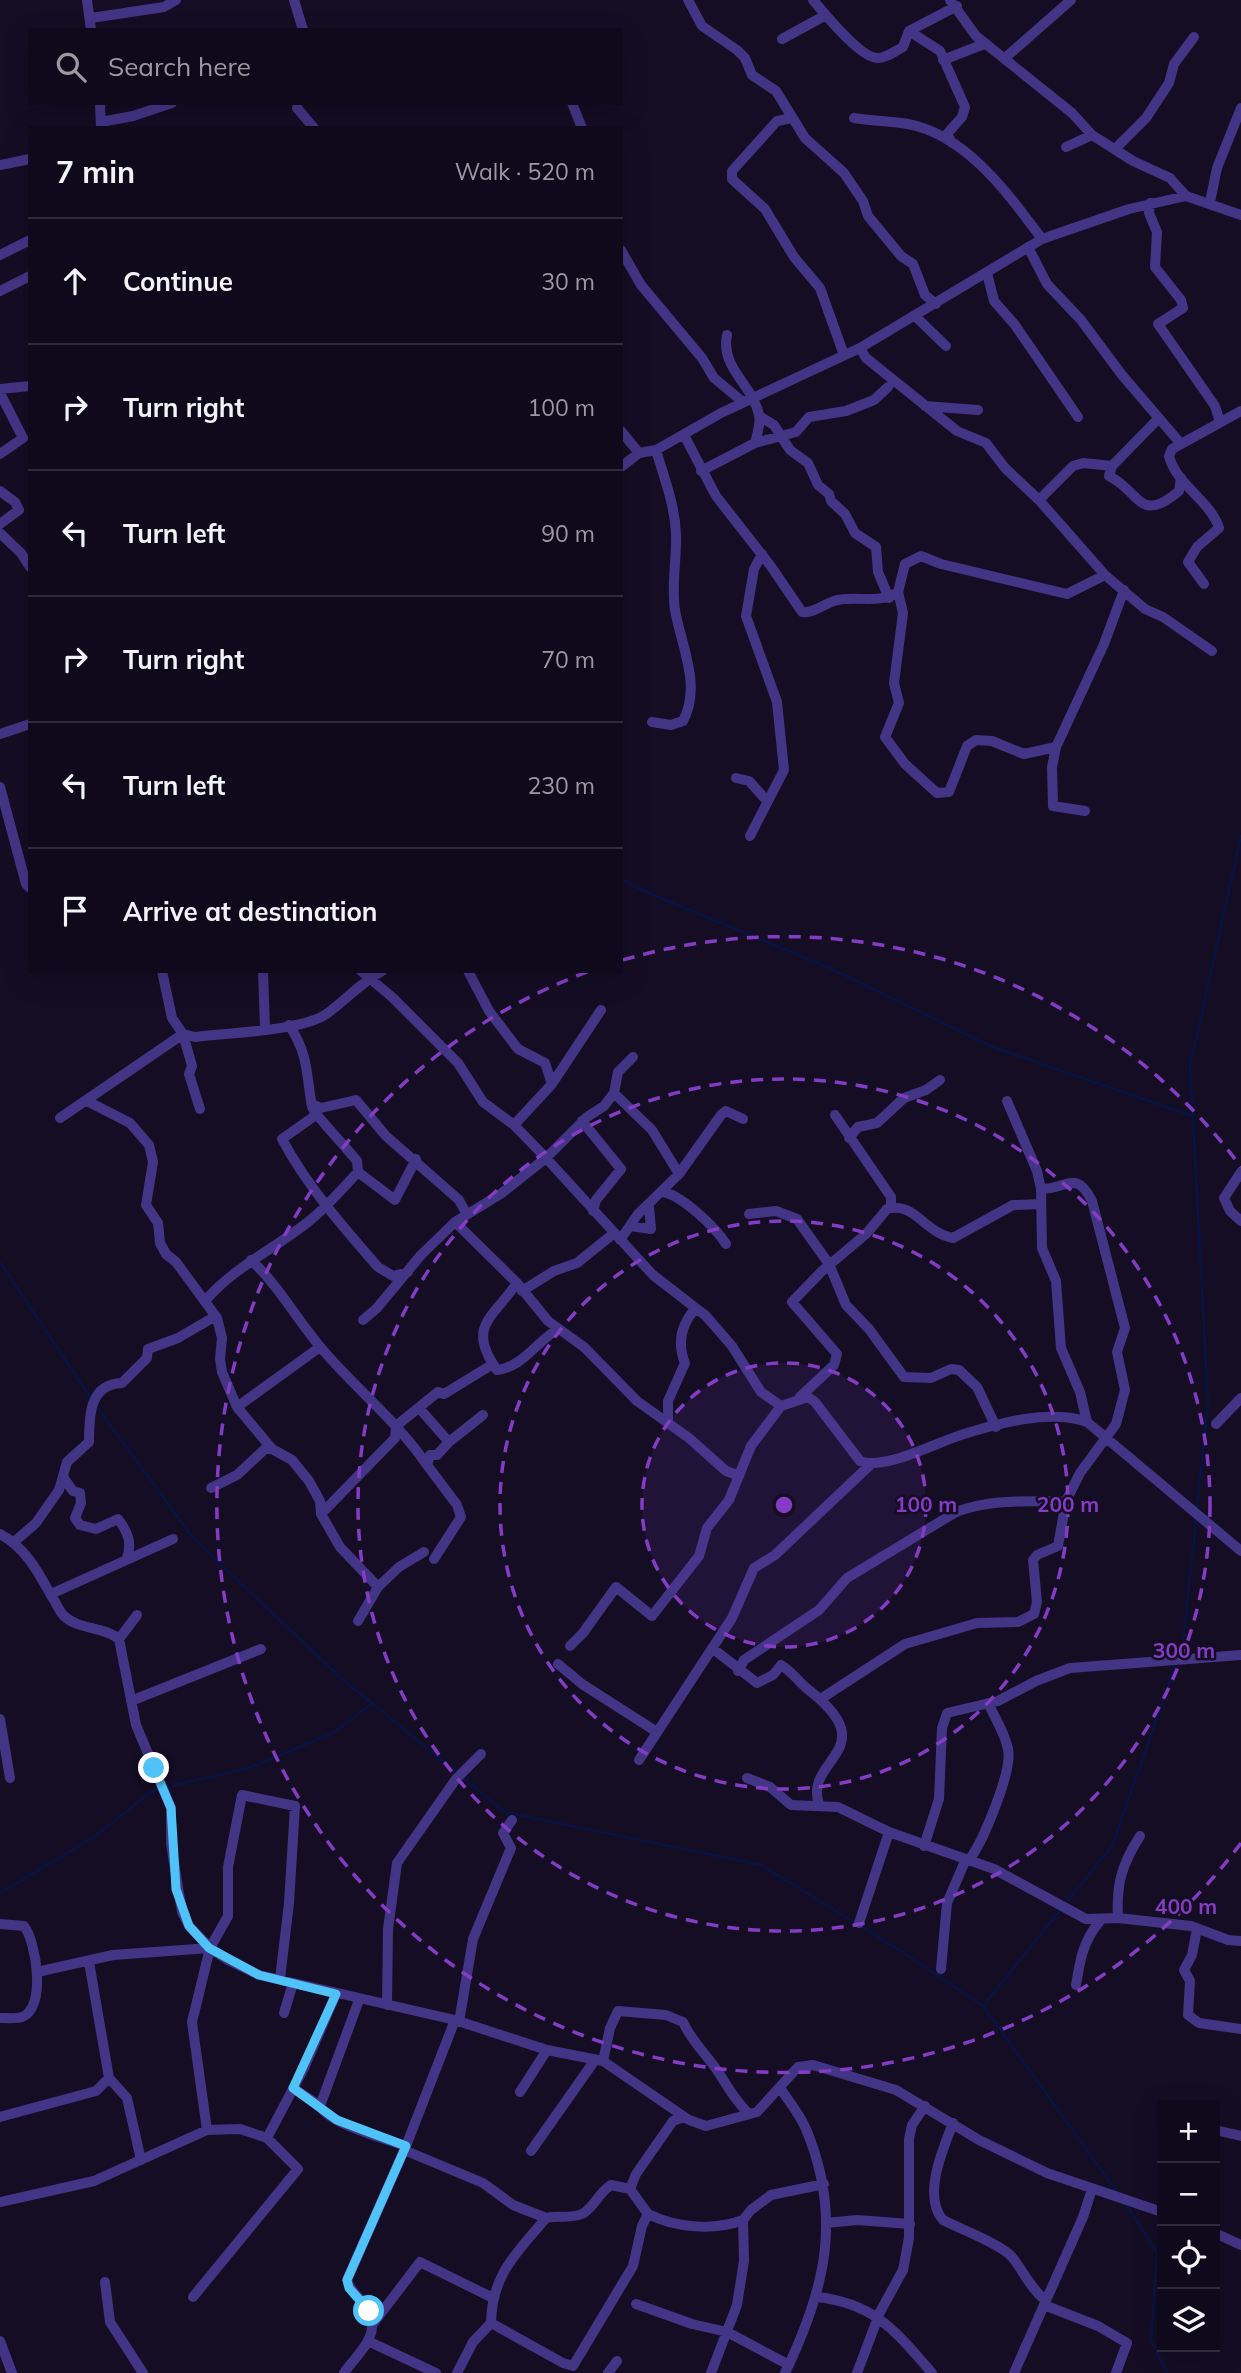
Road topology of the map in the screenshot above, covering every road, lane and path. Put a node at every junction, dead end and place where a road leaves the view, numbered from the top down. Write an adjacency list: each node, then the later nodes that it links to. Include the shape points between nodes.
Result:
1 (87, 0): 9 (street)
2 (176, 0): 9 (street)
3 (295, 0): 10 (street)
4 (688, 0): 22 (street, via 702,26 745,58 752,75 776,91)
5 (813, 0): 8 (street)
6 (1071, 0): 15 (street)
7 (953, 3): 11 (street); 14 (street)
8 (826, 15): 11 (street, via 872,58 903,47); 13 (street)
9 (91, 24)
10 (302, 28)
11 (909, 31): 16 (street, via 933,44)
12 (1194, 37): 30 (street, via 1146,118)
13 (782, 39)
14 (984, 44): 15 (street); 16 (street)
15 (1005, 58): 27 (street)
16 (943, 60): 28 (street, via 965,107 947,134)
17 (100, 105): 24 (street)
18 (166, 105): 24 (street)
19 (573, 105): 26 (street)
20 (298, 108): 25 (street)
21 (1241, 108): 34 (street, via 1217,168)
22 (792, 118): 45 (street, via 805,138 844,173 868,216 913,264 925,295); 50 (street, via 776,121 732,171 732,179 765,209 794,257 820,288)
23 (854, 118): 28 (street, via 908,124)
24 (101, 125)
25 (312, 126)
26 (581, 126)
27 (1092, 135): 29 (street); 30 (street)
28 (955, 145): 37 (street, via 1002,186)
29 (1066, 147)
30 (1115, 149): 33 (street, via 1170,178)
31 (28, 159): 32 (street)
32 (0, 165)
33 (1186, 196): 34 (street); 35 (street)
34 (1210, 202): 36 (street)
35 (1150, 203): 37 (street); 61 (street, via 1157,232 1155,267 1183,308 1158,324 1215,405)
36 (1241, 215)
37 (1042, 239): 39 (street)
38 (28, 241): 41 (street)
39 (1028, 247): 42 (street); 60 (street, via 1047,284)
40 (623, 254): 54 (street, via 641,285 708,371)
41 (0, 255)
42 (986, 274): 45 (street); 59 (street, via 994,301)
43 (28, 277): 44 (street)
44 (0, 291)
45 (936, 304): 46 (street)
46 (915, 316): 48 (street); 49 (street)
47 (727, 335): 54 (street, via 726,358)
48 (946, 346)
49 (860, 348): 50 (street); 55 (street)
50 (844, 355): 54 (street)
51 (28, 386): 53 (street)
52 (888, 387): 64 (street, via 874,400 846,411 809,417 796,432)
53 (0, 391): 65 (street)
54 (747, 400): 58 (street); 63 (street)
55 (923, 405): 56 (street); 76 (street, via 957,431 986,443 1004,468)
56 (978, 410)
57 (1241, 411): 61 (street)
58 (760, 416): 64 (street, via 774,425); 66 (street)
59 (1078, 417)
60 (1159, 418): 67 (street); 72 (street)
61 (1220, 422): 67 (street)
62 (623, 433): 69 (street)
63 (684, 435): 68 (street); 73 (street)
64 (781, 437): 66 (street); 84 (street, via 808,463 818,485 845,514 855,533 876,547 878,572)
65 (26, 438): 70 (street)
66 (755, 443): 73 (street)
67 (1181, 444): 74 (street, via 1169,456)
68 (656, 450): 69 (street); 86 (street, via 672,503 675,608 691,698 683,721 671,725)
69 (639, 453): 71 (street)
70 (0, 454)
71 (623, 465)
72 (1112, 466): 74 (street, via 1109,476 1149,506 1159,506 1179,491); 76 (street, via 1073,466)
73 (701, 471): 79 (street)
74 (1181, 478): 82 (street, via 1216,518 1219,528 1188,562)
75 (0, 491): 77 (street, via 19,510)
76 (1039, 500): 81 (street)
77 (0, 524)
78 (0, 533): 80 (street)
79 (762, 554): 84 (street, via 802,612 841,599); 92 (street, via 754,569 746,616 777,702 784,762)
80 (28, 564)
81 (1105, 575): 83 (street); 84 (street, via 1067,594 921,556 905,564)
82 (1204, 584)
83 (1124, 590): 85 (street, via 1145,609); 89 (street)
84 (893, 595): 89 (street, via 903,613 895,654 899,703 885,737 905,764 937,793 949,792 967,746 975,740 992,741 1024,754)
85 (1212, 651)
86 (652, 722)
87 (28, 725): 88 (street)
88 (0, 734)
89 (1056, 747): 93 (street, via 1053,806)
90 (736, 778): 92 (street, via 749,781)
91 (0, 787): 95 (street)
92 (767, 801): 94 (street)
93 (1085, 811)
94 (750, 836)
95 (28, 886)
96 (162, 973): 103 (street, via 172,1018)
97 (263, 973): 102 (street)
98 (469, 973): 106 (street, via 489,1011 518,1049 545,1063)
99 (364, 975): 101 (street, via 326,1014); 116 (street, via 393,997 458,1063 484,1102)
100 (601, 1010): 106 (street)
101 (289, 1025): 102 (street); 111 (street, via 303,1046)
102 (265, 1028): 103 (street, via 195,1037)
103 (183, 1034): 108 (street); 110 (street)
104 (633, 1057): 107 (street, via 618,1072)
105 (940, 1080): 117 (street, via 904,1098 877,1123 858,1127)
106 (552, 1084): 116 (street)
107 (614, 1093): 115 (street); 122 (street, via 652,1130)
108 (87, 1101): 113 (street); 141 (street, via 130,1123 149,1145 153,1162 146,1205 158,1223 160,1244)
109 (1007, 1101): 123 (street)
110 (200, 1109)
111 (314, 1110): 119 (street, via 356,1100 386,1136); 120 (street, via 357,1161); 126 (street, via 282,1139)
112 (835, 1115): 117 (street)
113 (60, 1118)
114 (743, 1119): 122 (street, via 726,1111 721,1115)
115 (582, 1121): 118 (street); 129 (street, via 621,1170 596,1200)
116 (514, 1125): 118 (street)
117 (849, 1138): 128 (street, via 891,1197)
118 (546, 1158): 129 (street); 130 (street, via 502,1193)
119 (416, 1159): 120 (street, via 395,1200); 130 (street, via 459,1200)
120 (358, 1172): 126 (street)
121 (1241, 1172): 132 (street, via 1224,1203)
122 (678, 1174): 124 (street)
123 (1041, 1189): 125 (street); 159 (street, via 1074,1182 1086,1188 1108,1253 1125,1328 1117,1352 1125,1390 1116,1424)
124 (662, 1192): 127 (street); 136 (street, via 703,1217)
125 (1041, 1204): 128 (street, via 1013,1205 953,1238 930,1230 913,1212); 154 (street, via 1042,1248 1056,1281 1061,1348)
126 (327, 1206): 137 (street); 139 (street, via 378,1267 393,1276)
127 (649, 1207): 134 (street); 134 (street, via 651,1229)
128 (891, 1207): 138 (street)
129 (593, 1211): 135 (street)
130 (466, 1213): 133 (street)
131 (749, 1214): 138 (street, via 776,1211 797,1219)
132 (1241, 1221)
133 (455, 1222): 139 (street); 140 (street)
134 (631, 1226): 135 (street)
135 (616, 1237): 140 (street, via 578,1264); 142 (street)
136 (726, 1244)
137 (251, 1260): 141 (street); 146 (street, via 269,1276)
138 (829, 1264): 148 (street, via 792,1302 837,1354 834,1365); 158 (street, via 846,1305 904,1377 931,1378 959,1370 977,1387)
139 (408, 1272): 144 (street)
140 (520, 1287): 145 (street); 147 (street, via 482,1327 483,1345)
141 (205, 1301): 143 (street)
142 (695, 1309): 150 (street, via 732,1346 761,1392); 155 (street, via 682,1323 685,1363 668,1401)
143 (214, 1317): 151 (street, via 222,1338 222,1372); 165 (street, via 148,1349 146,1358 122,1383 94,1397 89,1441 68,1462)
144 (363, 1320)
145 (558, 1329): 147 (street, via 540,1339 513,1367 497,1370); 155 (street)
146 (320, 1347): 151 (street); 157 (street)
147 (493, 1364): 152 (street, via 444,1394 438,1392)
148 (800, 1397): 150 (street); 163 (street, via 815,1402 846,1445)
149 (1241, 1398): 156 (street)
150 (781, 1406): 164 (street, via 751,1446)
151 (237, 1407): 161 (street)
152 (419, 1408): 157 (street); 160 (street)
153 (483, 1415): 160 (street)
154 (1087, 1422): 158 (street, via 1074,1417); 159 (street)
155 (668, 1423): 164 (street)
156 (1216, 1424)
157 (396, 1426): 162 (street); 168 (street, via 395,1438)
158 (996, 1427): 163 (street)
159 (1105, 1437): 167 (street); 172 (street)
160 (449, 1442): 162 (street, via 437,1455 430,1455)
161 (272, 1449): 166 (street, via 265,1449 237,1475); 168 (street, via 292,1461 309,1481 320,1501)
162 (427, 1465): 174 (street, via 461,1517)
163 (870, 1465): 182 (street, via 775,1555 754,1569 732,1618)
164 (737, 1475): 181 (street, via 729,1500 707,1528 699,1556 652,1616 616,1587)
165 (63, 1477): 171 (street, via 36,1523); 175 (street, via 80,1493 75,1518 80,1525 96,1529 118,1519 128,1530)
166 (211, 1488)
167 (1066, 1501): 186 (street, via 1017,1500 956,1512 847,1578 819,1610 744,1660); 187 (street, via 1058,1546 1033,1560 1034,1614 1018,1622 977,1623 905,1644)
168 (321, 1514): 176 (street, via 354,1565)
169 (0, 1534): 171 (street)
170 (173, 1539): 175 (street)
171 (14, 1542): 177 (street)
172 (1241, 1551)
173 (424, 1552): 176 (street)
174 (435, 1559)
175 (126, 1560): 177 (street)
176 (378, 1587): 179 (street)
177 (51, 1594): 180 (street, via 63,1615)
178 (137, 1615): 180 (street)
179 (358, 1621)
180 (119, 1639): 188 (street)
181 (569, 1646)
182 (712, 1648): 186 (street); 191 (street)
183 (261, 1649): 188 (street)
184 (1241, 1655): 189 (street, via 1070,1668)
185 (558, 1664): 191 (street)
186 (738, 1671): 187 (street, via 757,1683 781,1665)
187 (822, 1698): 196 (street, via 844,1731 816,1796)
188 (131, 1701): 208 (street, via 136,1725 171,1808 171,1844 182,1912)
189 (988, 1703): 200 (street, via 943,1717 939,1799); 201 (street, via 1008,1747 1009,1763 980,1846)
190 (0, 1719): 194 (street)
191 (657, 1732): 193 (street)
192 (481, 1754): 217 (street, via 456,1779 397,1863 388,1929)
193 (639, 1760)
194 (10, 1778)
195 (747, 1778): 196 (street, via 770,1787 791,1805)
196 (819, 1804): 198 (street, via 838,1807)
197 (512, 1820): 220 (street, via 503,1833 511,1848 473,1939)
198 (889, 1832): 200 (street); 204 (street)
199 (1140, 1836): 202 (street, via 1129,1849 1119,1882)
200 (924, 1846): 201 (street)
201 (967, 1860): 203 (street); 210 (street, via 947,1903)
202 (1118, 1918): 203 (street); 206 (street)
203 (1100, 1922): 214 (street, via 1081,1954)
204 (859, 1923)
205 (0, 1924): 211 (street, via 24,1926 31,1935)
206 (1197, 1929): 207 (street); 221 (street, via 1184,1970 1190,1981 1188,2015 1199,2023)
207 (1241, 1941)
208 (209, 1948): 209 (street, via 113,1955); 212 (street, via 259,1975); 212 (street, via 228,1916 228,1867 242,1795 295,1806); 234 (street, via 192,2022)
209 (89, 1962): 211 (street); 224 (street)
210 (941, 1969)
211 (37, 1972): 219 (street, via 30,2011 22,2017)
212 (279, 1979): 213 (street)
213 (293, 1983): 215 (street); 218 (street)
214 (1076, 1985)
215 (336, 1994): 216 (street); 225 (street)
216 (359, 2000): 217 (street); 228 (street)
217 (387, 2006): 220 (street)
218 (284, 2013)
219 (0, 2018)
220 (457, 2021): 222 (street); 238 (street)
221 (1241, 2029)
222 (547, 2050): 223 (street); 227 (street)
223 (599, 2061): 230 (street, via 618,2011 666,2015 683,2022 731,2096); 232 (street); 239 (street)
224 (109, 2078): 231 (street, via 96,2091); 240 (street, via 127,2098)
225 (293, 2088): 228 (street); 237 (street)
226 (780, 2088): 229 (street, via 798,2067 813,2064 896,2090); 230 (street, via 757,2112); 241 (street, via 805,2127)
227 (520, 2092)
228 (320, 2106): 238 (street, via 337,2120)
229 (925, 2106): 233 (street); 250 (street, via 909,2139)
230 (749, 2114): 232 (street, via 706,2126)
231 (0, 2117)
232 (683, 2117): 242 (street, via 673,2121)
233 (953, 2123): 243 (street, via 1047,2173); 257 (street, via 934,2191 937,2213 1013,2258)
234 (207, 2130): 237 (street, via 240,2129); 240 (street)
235 (1220, 2131): 236 (street)
236 (1241, 2136)
237 (267, 2138): 254 (street, via 298,2169)
238 (405, 2148): 247 (street); 261 (street, via 347,2280 369,2311)
239 (530, 2151)
240 (141, 2160): 244 (street, via 94,2181)
241 (824, 2184): 248 (street, via 771,2195); 249 (street)
242 (630, 2189): 246 (street); 247 (street, via 611,2185 582,2214)
243 (1092, 2189): 245 (street); 257 (street)
244 (0, 2202)
245 (1157, 2210)
246 (648, 2214): 248 (street, via 662,2221 704,2226 728,2226); 266 (street, via 633,2266)
247 (546, 2218): 255 (street, via 503,2270)
248 (743, 2220): 262 (street, via 744,2262)
249 (826, 2223): 250 (street); 256 (street)
250 (910, 2224): 259 (street, via 903,2270)
251 (1220, 2235): 252 (street)
252 (1241, 2245)
253 (105, 2282): 269 (street, via 110,2322)
254 (193, 2297)
255 (491, 2297): 260 (street); 261 (street, via 420,2262)
256 (818, 2297): 259 (street, via 844,2300); 267 (street)
257 (1045, 2303): 277 (street); 278 (street, via 1128,2343)
258 (636, 2304): 262 (street)
259 (879, 2316): 275 (street); 276 (street)
260 (491, 2323): 266 (street); 272 (street, via 473,2342)
261 (372, 2325): 264 (street)
262 (727, 2332): 267 (street); 274 (street)
263 (0, 2341): 268 (street)
264 (370, 2342): 270 (street); 271 (street)
265 (617, 2361): 273 (street)
266 (578, 2369)
267 (787, 2369)
268 (12, 2373)
269 (143, 2373)
270 (344, 2373)
271 (436, 2373)
272 (457, 2373)
273 (608, 2373)
274 (711, 2373)
275 (857, 2373)
276 (932, 2373)
277 (1014, 2373)
278 (1116, 2373)

